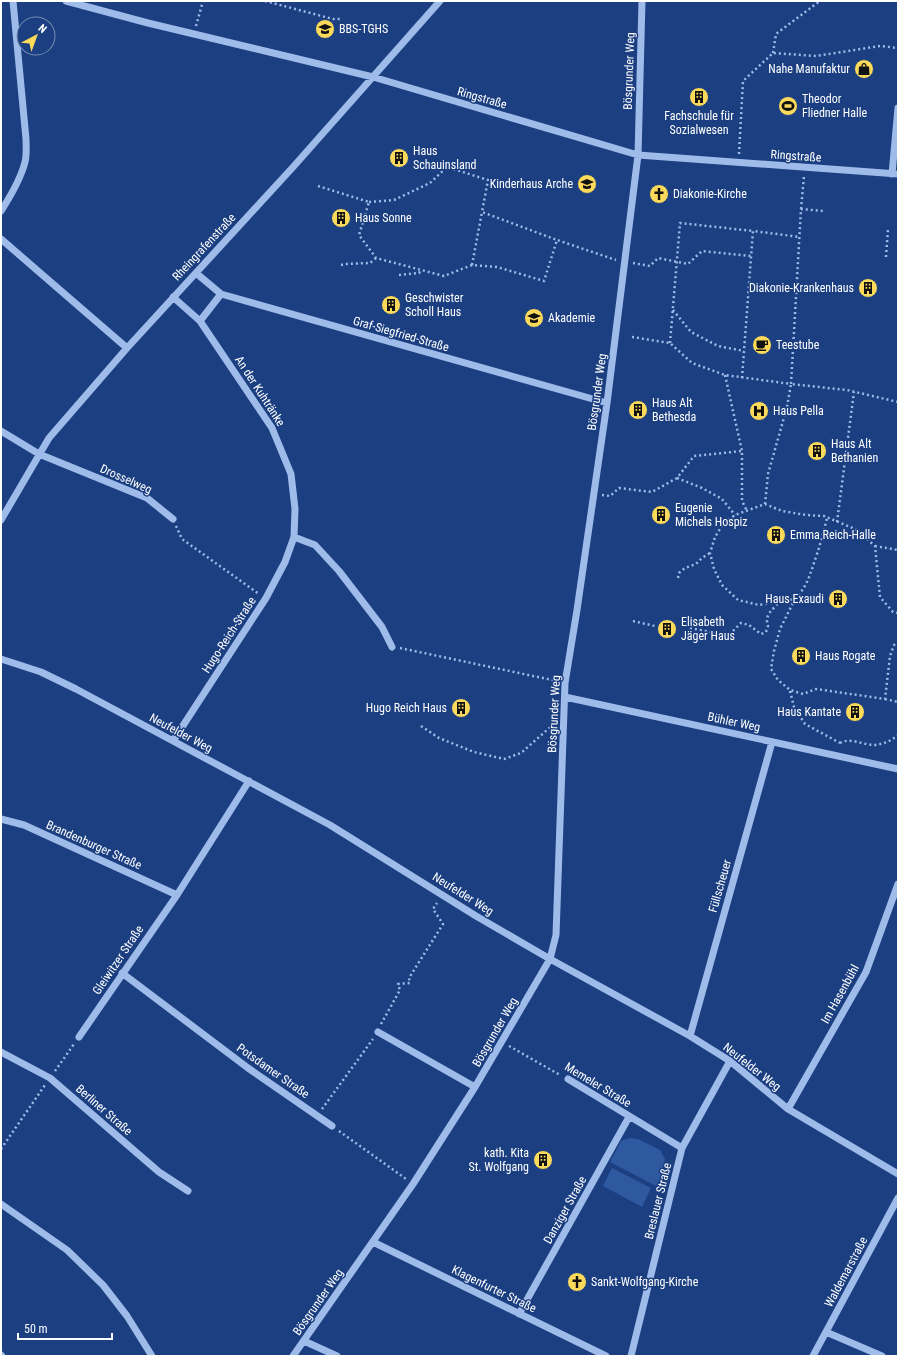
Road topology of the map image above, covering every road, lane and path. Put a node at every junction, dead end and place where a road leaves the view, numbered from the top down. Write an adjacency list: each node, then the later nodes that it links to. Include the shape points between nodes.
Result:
1 (13, 1): 21 (street, via 26,153 25,163)
2 (66, 1): 9 (street, Ringstraße)
3 (203, 1): 9 (path)
4 (266, 1): 8 (path, via 333,19)
5 (440, 1): 12 (street, Rheingrafenstraße)
6 (642, 1): 14 (street, Bösgrunder Weg)
7 (820, 1): 11 (path, via 776,34)
8 (342, 19)
9 (194, 34): 12 (street, Ringstraße)
10 (898, 48): 11 (path, via 880,46 816,56)
11 (773, 53): 15 (path, via 743,81)
12 (373, 77): 14 (street, Ringstraße); 37 (street, Rheingrafenstraße)
13 (898, 108): 17 (street)
14 (638, 155): 15 (street, Ringstraße); 32 (street, Bösgrunder Weg)
15 (738, 163): 16 (street, Ringstraße)
16 (805, 167): 17 (street, Ringstraße); 20 (path)
17 (895, 174)
18 (318, 186): 19 (path)
19 (369, 202): 23 (path, via 394,200 430,183 447,166 488,180); 31 (path, via 359,235)
20 (802, 209): 22 (path); 26 (path)
21 (1, 211)
22 (823, 211)
23 (482, 212): 28 (path); 34 (path)
24 (888, 229): 30 (path)
25 (753, 231): 26 (path); 29 (path); 33 (path, via 680,223)
26 (800, 237): 49 (path)
27 (1, 239): 45 (street)
28 (557, 240): 32 (path); 34 (path, via 544,281 497,267)
29 (751, 256): 33 (path, via 702,251 688,264); 46 (path)
30 (886, 257)
31 (376, 258): 35 (path, via 370,263); 36 (path)
32 (625, 262): 33 (path, via 650,266 658,258); 52 (street, Bösgrunder Weg)
33 (676, 262): 41 (path)
34 (472, 265): 36 (path, via 444,276)
35 (341, 266)
36 (421, 270): 38 (path, via 419,273)
37 (196, 273): 39 (street, Graf-Siegfried-Straße); 40 (street, Rheingrafenstraße)
38 (399, 275)
39 (221, 294): 42 (street); 52 (street, Graf-Siegfried-Straße)
40 (174, 297): 42 (street, An der Kuhtränke); 45 (street, Rheingrafenstraße)
41 (672, 310): 44 (path); 46 (path, via 691,332 718,346)
42 (200, 321): 65 (street, An der Kuhtränke, via 272,428 291,474 295,509)
43 (632, 337): 44 (path)
44 (670, 343): 47 (path, via 692,363)
45 (127, 348): 55 (street, Rheingrafenstraße, via 49,438)
46 (744, 351): 48 (path)
47 (725, 375): 48 (path); 54 (path)
48 (742, 378): 49 (path)
49 (791, 384): 50 (path); 58 (path, via 768,474)
50 (854, 392): 51 (path); 64 (path)
51 (898, 402)
52 (607, 403): 57 (street, Bösgrunder Weg)
53 (1, 431): 55 (street, Drosselweg)
54 (742, 451): 56 (path, via 694,456); 59 (path, via 742,501)
55 (39, 454): 62 (street, Drosselweg, via 147,498); 63 (street, Rheingrafenstraße)
56 (677, 478): 57 (path, via 652,492 619,488 610,496); 60 (path, via 722,499)
57 (593, 494): 80 (street, Bösgrunder Weg)
58 (765, 504): 59 (path); 61 (path, via 782,511)
59 (747, 511): 60 (path)
60 (735, 514): 68 (path, via 723,524)
61 (827, 518): 64 (path); 71 (path, via 810,577)
62 (173, 519): 70 (path, via 182,539)
63 (1, 520)
64 (837, 522): 66 (path, via 855,530)
65 (294, 537): 70 (street, Hugo-Reich-Straße, via 285,562); 78 (street, via 315,545 339,570 382,627)
66 (875, 546): 67 (path); 73 (path, via 880,597 893,612)
67 (898, 550)
68 (710, 553): 69 (path, via 696,564 685,568 679,573); 72 (path, via 722,585 738,600 759,605)
69 (678, 578)
70 (266, 598): 88 (street, Hugo-Reich-Straße)
71 (796, 599): 72 (path); 81 (path, via 780,629 771,669 778,680)
72 (780, 601): 76 (path, via 768,615 766,632 761,634 749,625 741,623 727,635)
73 (898, 613)
74 (633, 621): 75 (path)
75 (655, 626)
76 (690, 628)
77 (898, 644): 83 (path, via 894,645 890,656)
78 (392, 647): 80 (path)
79 (1, 659): 88 (street, Neufelder Weg, via 41,672)
80 (565, 683): 82 (street, Bösgrunder Weg)
81 (790, 690): 83 (path, via 803,694 816,689); 90 (path, via 794,707 805,724)
82 (565, 697): 85 (street, Bösgrunder Weg); 89 (street, Bühler Weg)
83 (885, 699): 84 (path)
84 (898, 702)
85 (564, 715): 86 (path, via 520,753 504,759 474,752 439,738); 98 (street, Bösgrunder Weg, via 556,935)
86 (421, 726)
87 (898, 735): 90 (path, via 886,743 874,745 846,741)
88 (173, 741): 93 (street, Neufelder Weg)
89 (772, 742): 91 (street, Bühler Weg); 101 (street, Füllscheuer)
90 (840, 743): 91 (path)
91 (837, 756): 92 (street, Bühler Weg)
92 (898, 769)
93 (249, 781): 96 (street, Neufelder Weg, via 330,825); 97 (street, Gleiwitzer Straße)
94 (1, 819): 97 (street, Brandenburger Straße, via 24,825)
95 (898, 884): 109 (street, Im Hasenbühl, via 866,972)
96 (443, 894): 98 (street, Neufelder Weg); 100 (path, via 433,909 443,924 409,978 410,983 398,984 400,990)
97 (177, 895): 99 (street, Gleiwitzer Straße)
98 (550, 959): 101 (street, Neufelder Weg); 103 (street, Bösgrunder Weg)
99 (122, 973): 102 (street, Gleiwitzer Straße); 110 (street, Potsdamer Straße, via 248,1068)
100 (378, 1032): 108 (street); 110 (path)
101 (690, 1036): 105 (street, Neufelder Weg)
102 (79, 1037): 106 (path)
103 (502, 1041): 107 (path, Memeler Straße); 108 (street, Bösgrunder Weg)
104 (1, 1052): 106 (street, Berliner Straße)
105 (730, 1061): 109 (street, Neufelder Weg); 113 (street, Breslauer Straße)
106 (50, 1078): 114 (path); 117 (street, Berliner Straße, via 159,1172)
107 (568, 1079): 111 (street, Memeler Straße)
108 (474, 1087): 116 (street, Bösgrunder Weg)
109 (788, 1109): 115 (street, Neufelder Weg)
110 (317, 1116): 112 (street, Potsdamer Straße)
111 (629, 1117): 113 (street, Memeler Straße); 121 (street, Danziger Straße)
112 (332, 1126): 116 (path)
113 (682, 1148): 128 (street, Breslauer Straße)
114 (1, 1149)
115 (898, 1174)
116 (413, 1184): 120 (street, Bösgrunder Weg)
117 (188, 1191)
118 (898, 1198): 122 (street, Waldemarstraße)
119 (1, 1204): 124 (street, via 67,1250 103,1285 127,1316)
120 (373, 1242): 121 (street, Klagenfurter Straße); 123 (street, Bösgrunder Weg)
121 (519, 1314): 127 (street, Klagenfurter Straße)
122 (826, 1332): 129 (street, Waldemarstraße); 130 (street)
123 (304, 1341): 125 (street, Bösgrunder Weg); 126 (street)
124 (152, 1356)
125 (293, 1356)
126 (338, 1356)
127 (606, 1356)
128 (631, 1356)
129 (814, 1356)
130 (882, 1356)

